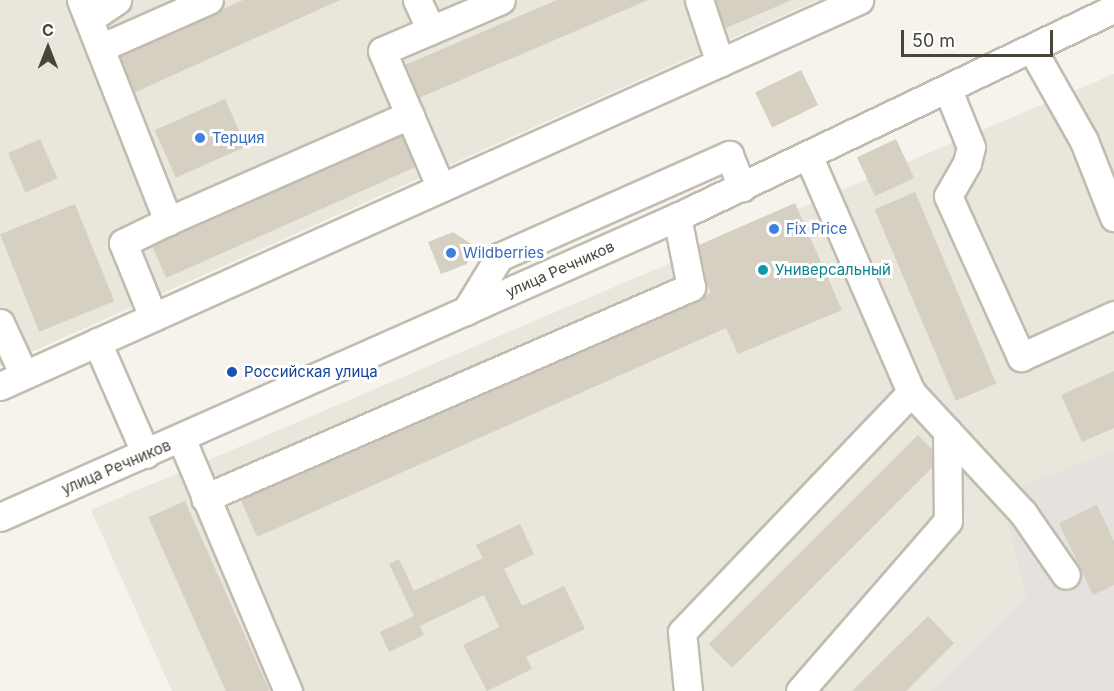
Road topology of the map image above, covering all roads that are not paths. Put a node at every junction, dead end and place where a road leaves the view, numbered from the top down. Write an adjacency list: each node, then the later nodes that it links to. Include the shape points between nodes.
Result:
1 (117, 0): 7 (street)
2 (209, 0): 10 (street)
3 (417, 0): 9 (street)
4 (501, 0): 9 (street)
5 (699, 0): 12 (street)
6 (859, 0): 12 (street)
7 (85, 9): 10 (street)
8 (1114, 9): 11 (street, улица Речников)
9 (431, 30): 14 (street, via 382,51)
10 (100, 48): 20 (street)
11 (1032, 49): 13 (street, улица Речников); 19 (street, via 1084,141)
12 (720, 63): 17 (street)
13 (948, 90): 15 (street, улица Речников); 22 (street, via 971,147 967,163 948,196 1021,357)
14 (410, 116): 17 (street); 20 (street)
15 (808, 157): 16 (street, улица Речников); 28 (street)
16 (742, 187): 18 (street, улица Речников); 21 (street, via 729,155 510,252 499,257)
17 (441, 188): 23 (street)
18 (678, 217): 21 (street, улица Речников); 32 (street, via 691,287)
19 (1114, 217)
20 (168, 221): 23 (street, via 123,243)
21 (466, 311): 30 (street, улица Речников)
22 (1114, 315)
23 (153, 317): 25 (street)
24 (0, 323): 26 (street)
25 (97, 342): 26 (street); 31 (street)
26 (24, 375): 27 (street)
27 (0, 386)
28 (911, 392): 29 (street); 36 (street, via 682,632)
29 (947, 431): 34 (street, via 1023,513); 37 (street, via 948,521)
30 (181, 438): 31 (street, улица Речников); 32 (street)
31 (146, 454): 33 (street, улица Речников)
32 (205, 498): 35 (street)
33 (0, 517)
34 (1066, 576)
35 (288, 691)
36 (688, 691)
37 (800, 691)

